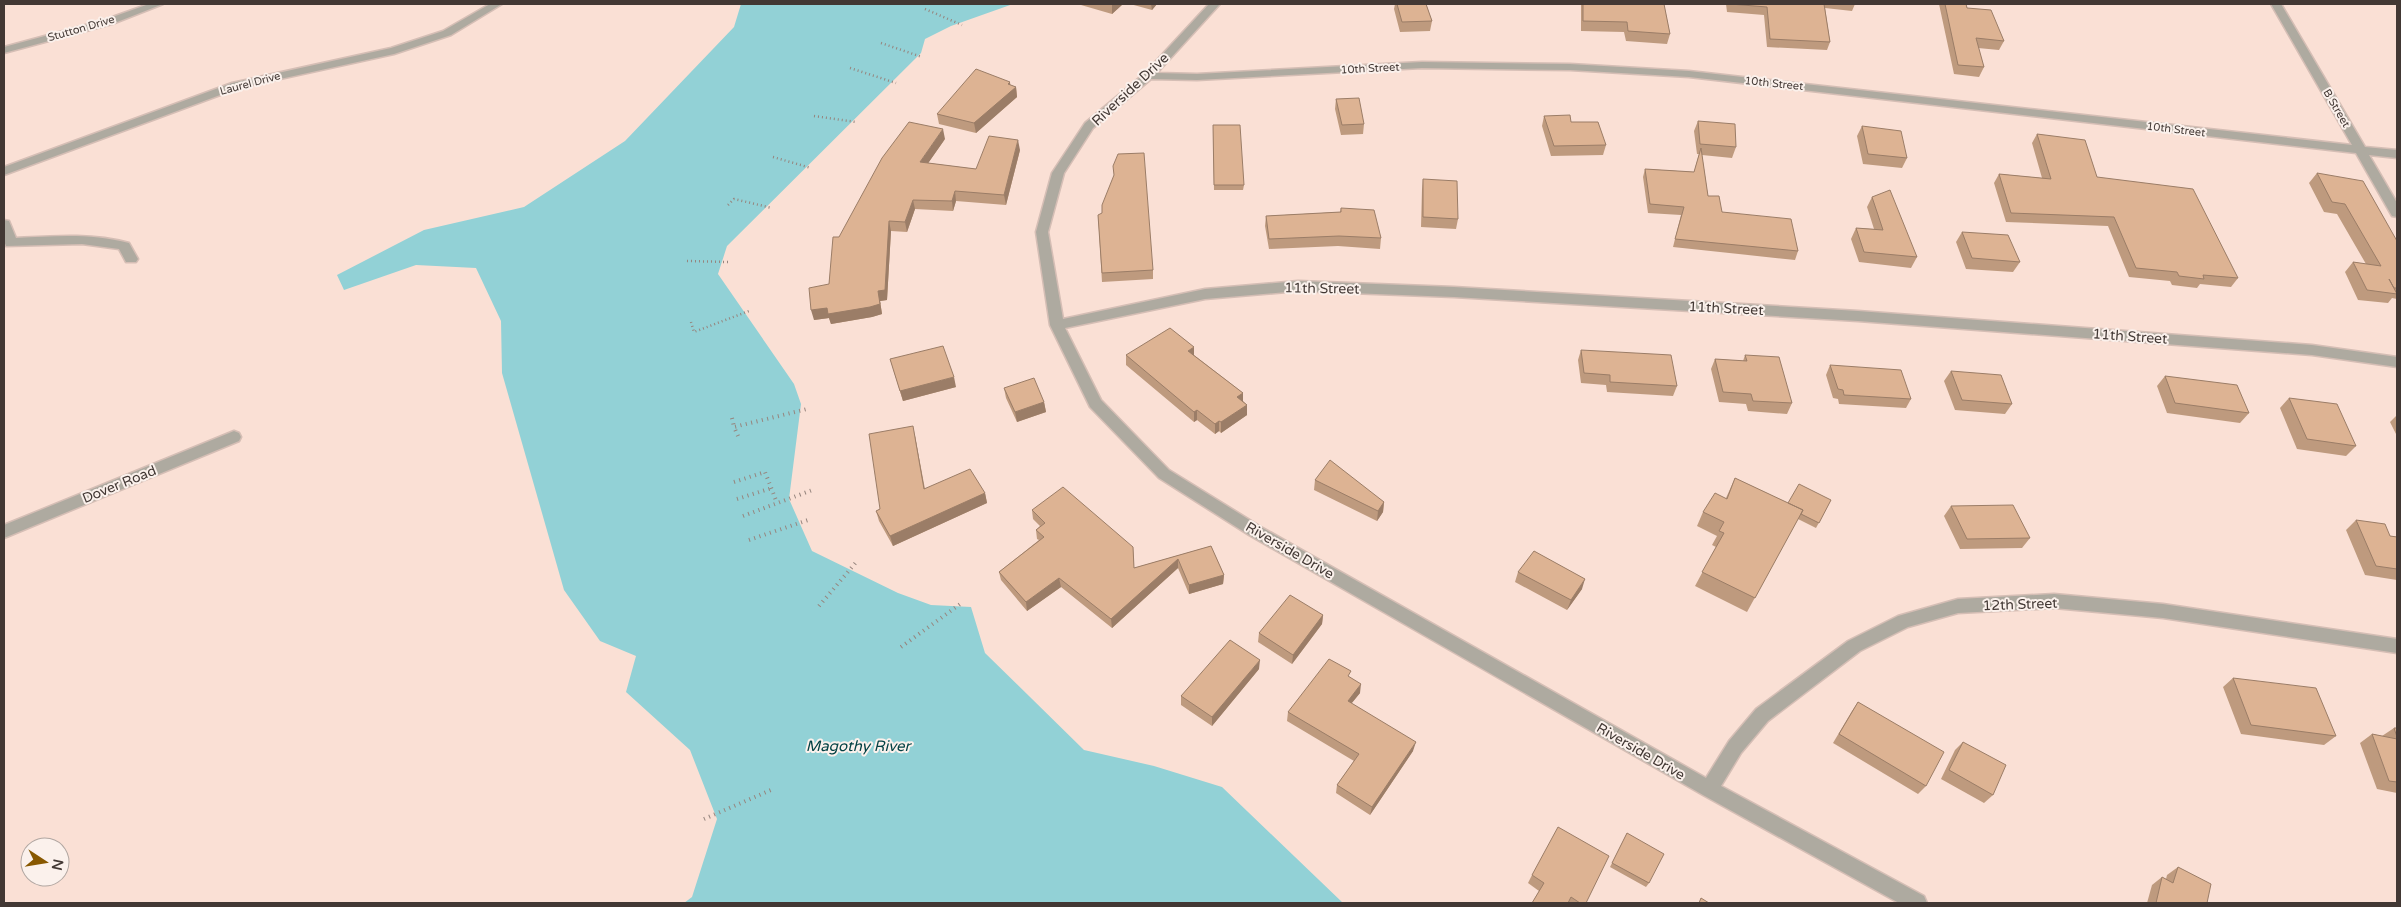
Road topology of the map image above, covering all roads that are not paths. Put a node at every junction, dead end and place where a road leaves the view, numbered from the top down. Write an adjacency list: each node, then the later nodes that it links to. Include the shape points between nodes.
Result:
1 (158, 4): 5 (street, Stutton Drive, via 108,22)
2 (497, 4): 9 (street, Laurel Drive, via 447,33 394,51 236,85)
3 (1215, 4): 6 (street, Riverside Drive)
4 (2276, 4): 7 (street, B Street)
5 (4, 50)
6 (1148, 76): 7 (street, 10th Street, via 1422,65 1570,67 1690,74); 13 (street, Riverside Drive, via 1089,126 1058,173 1042,232)
7 (2361, 150): 8 (street, 10th Street); 10 (street, B Street)
8 (2397, 154)
9 (4, 171)
10 (2397, 213)
11 (4, 224): 12 (street, via 11,243 112,242 124,246)
12 (131, 259)
13 (1057, 325): 14 (street, 11th Street, via 1206,294 1298,286 1868,317 2312,350); 18 (street, Riverside Drive, via 1095,403 1164,474 1254,531)
14 (2397, 362)
15 (234, 437): 16 (street, Dover Road)
16 (4, 532)
17 (2397, 646): 18 (street, 12th Street, via 2143,609 2054,601 1958,606 1904,621 1854,646 1762,715 1735,747)
18 (1709, 790): 19 (street, Riverside Drive)
19 (1917, 903)

